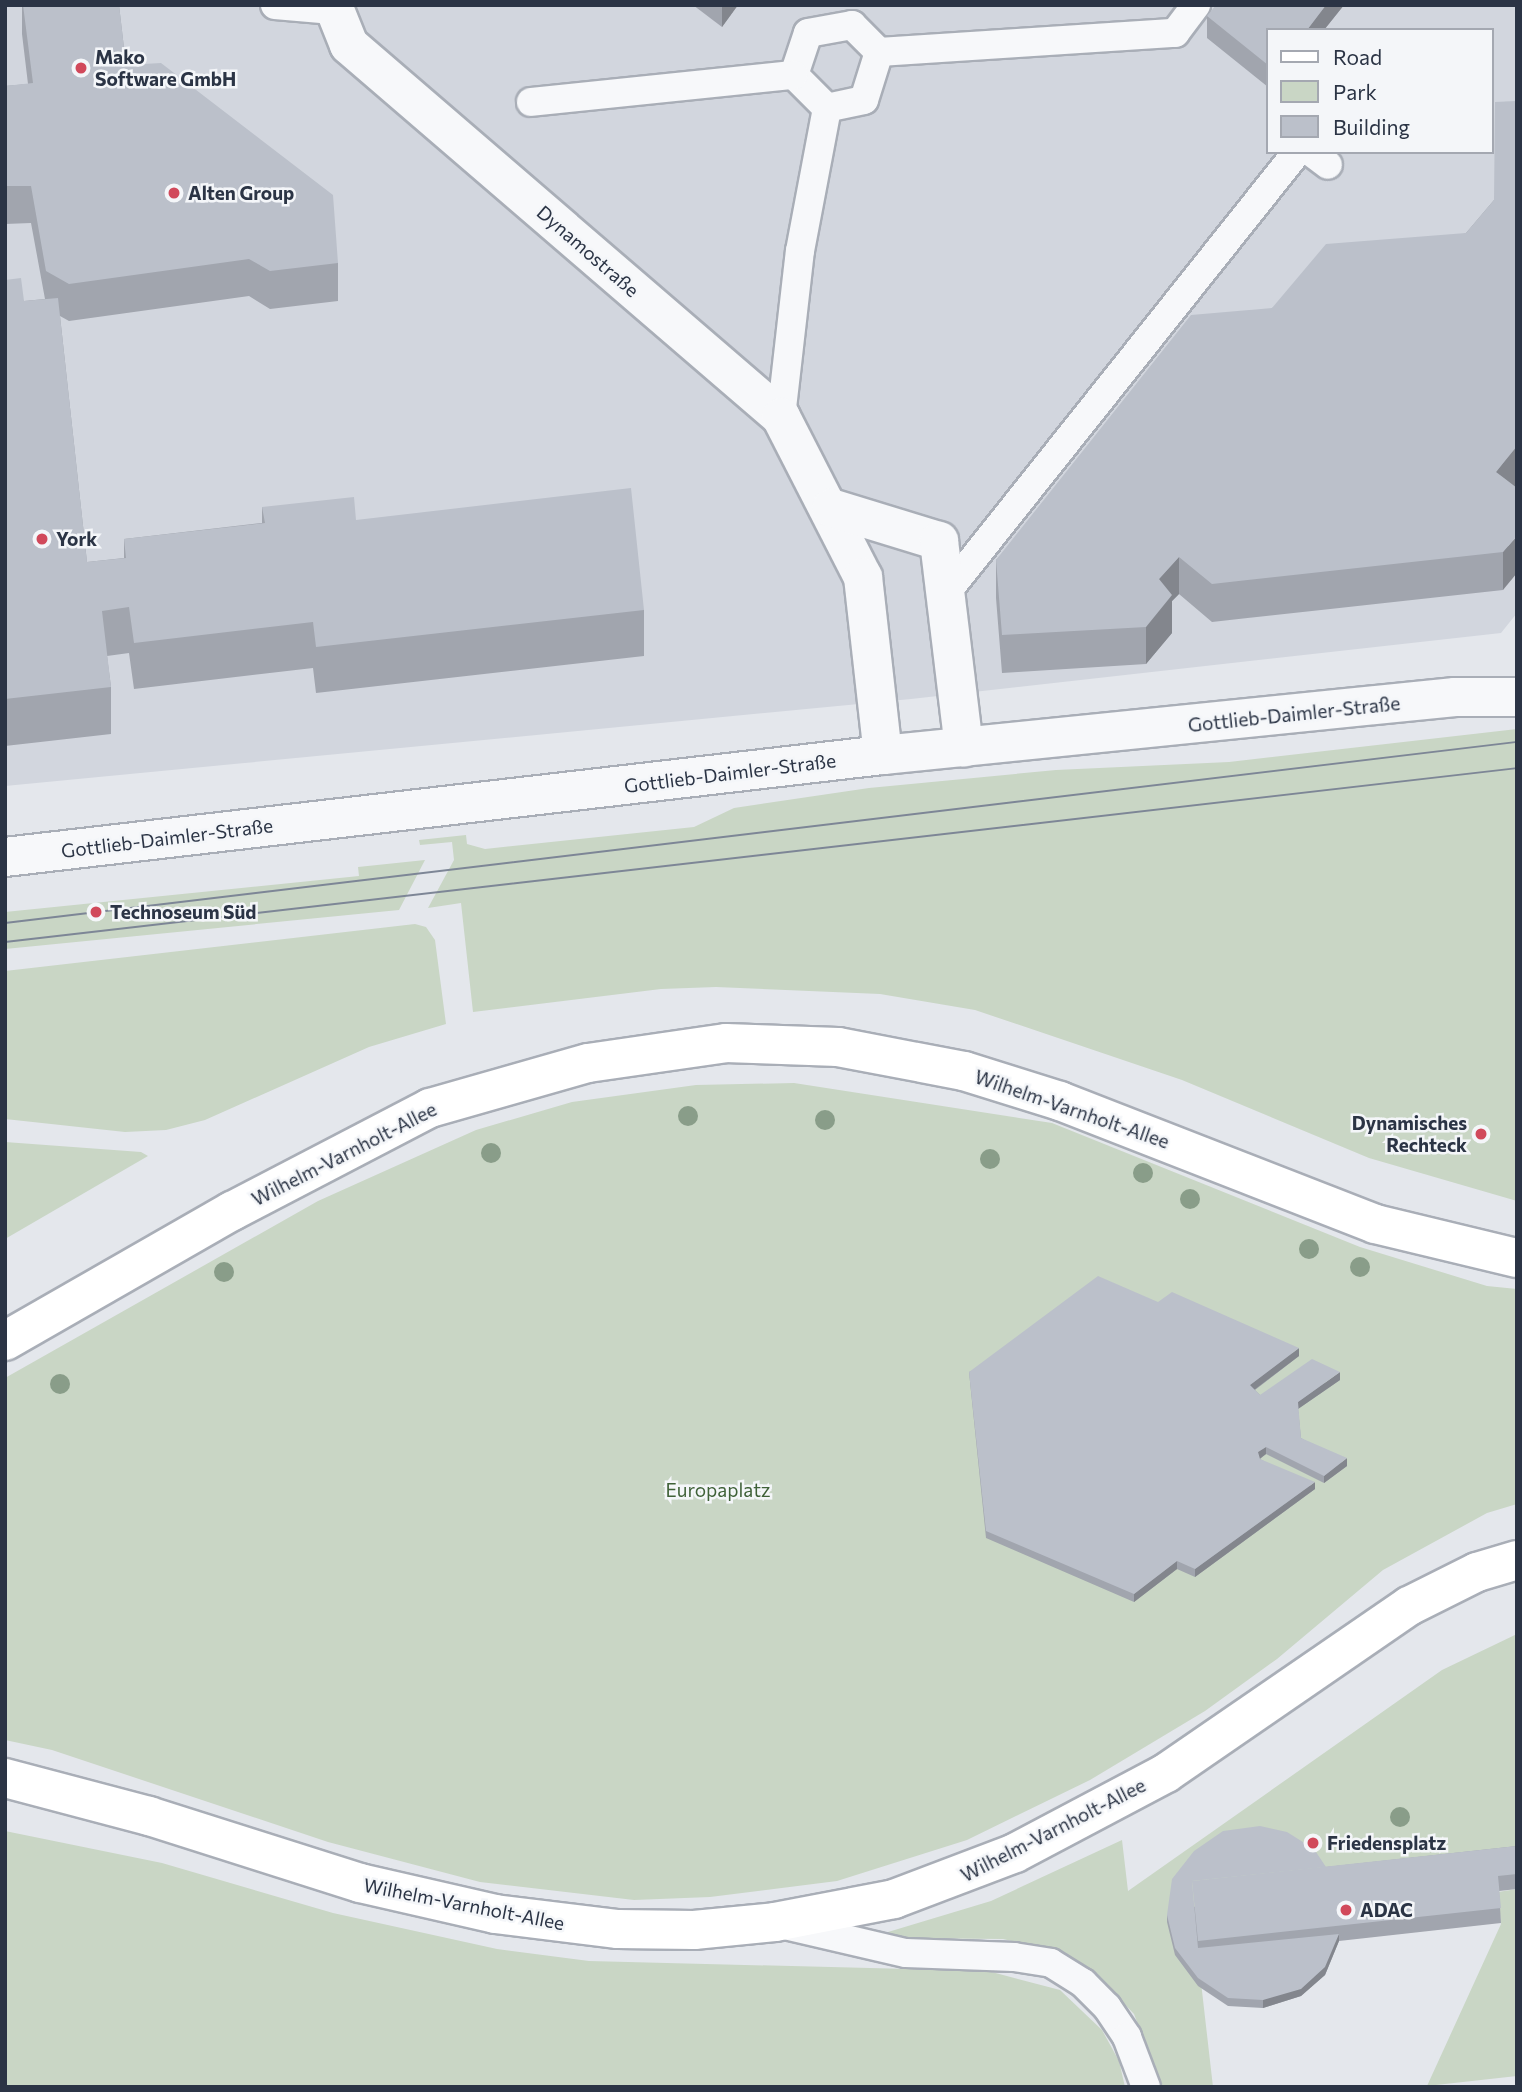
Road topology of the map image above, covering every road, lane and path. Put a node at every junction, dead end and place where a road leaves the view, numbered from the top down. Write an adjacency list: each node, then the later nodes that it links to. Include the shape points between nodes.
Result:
1 (275, 5): 3 (lane)
2 (1196, 5): 4 (lane, via 1175,33)
3 (333, 8): 9 (street, Dynamostraße, via 349,45)
4 (879, 52): 5 (lane, via 852,25 808,33); 7 (lane, via 864,100)
5 (794, 75): 6 (lane); 7 (lane)
6 (531, 103)
7 (827, 108): 9 (lane, via 800,251)
8 (1295, 154): 13 (lane)
9 (781, 416): 10 (street, Dynamostraße)
10 (831, 508): 11 (street); 12 (street, Dynamostraße)
11 (906, 531): 12 (street, via 892,534); 13 (street, via 939,541)
12 (863, 577): 18 (street, Dynamostraße)
13 (946, 593): 17 (street)
14 (1517, 674): 15 (street, Gottlieb-Daimler-Straße)
15 (1455, 697): 16 (street, Gottlieb-Daimler-Straße); 17 (street, Gottlieb-Daimler-Straße)
16 (1517, 697)
17 (964, 747): 18 (street, Gottlieb-Daimler-Straße)
18 (883, 755): 19 (street, Gottlieb-Daimler-Straße)
19 (5, 857)
20 (1517, 1258): 21 (main road, Wilhelm-Varnholt-Allee, via 1375,1224 1060,1101 964,1071 838,1046 726,1043 588,1063 430,1108 232,1211)
21 (5, 1341)
22 (1517, 1560): 24 (main road, Wilhelm-Varnholt-Allee, via 1477,1572 1409,1606 1166,1773 1015,1853 894,1899)
23 (5, 1778): 24 (main road, Wilhelm-Varnholt-Allee, via 149,1816 360,1883 495,1914 618,1929 694,1930)
24 (775, 1922): 25 (lane, via 906,1953 1051,1963 1083,1983 1107,2007 1126,2037)
25 (1146, 2087)

